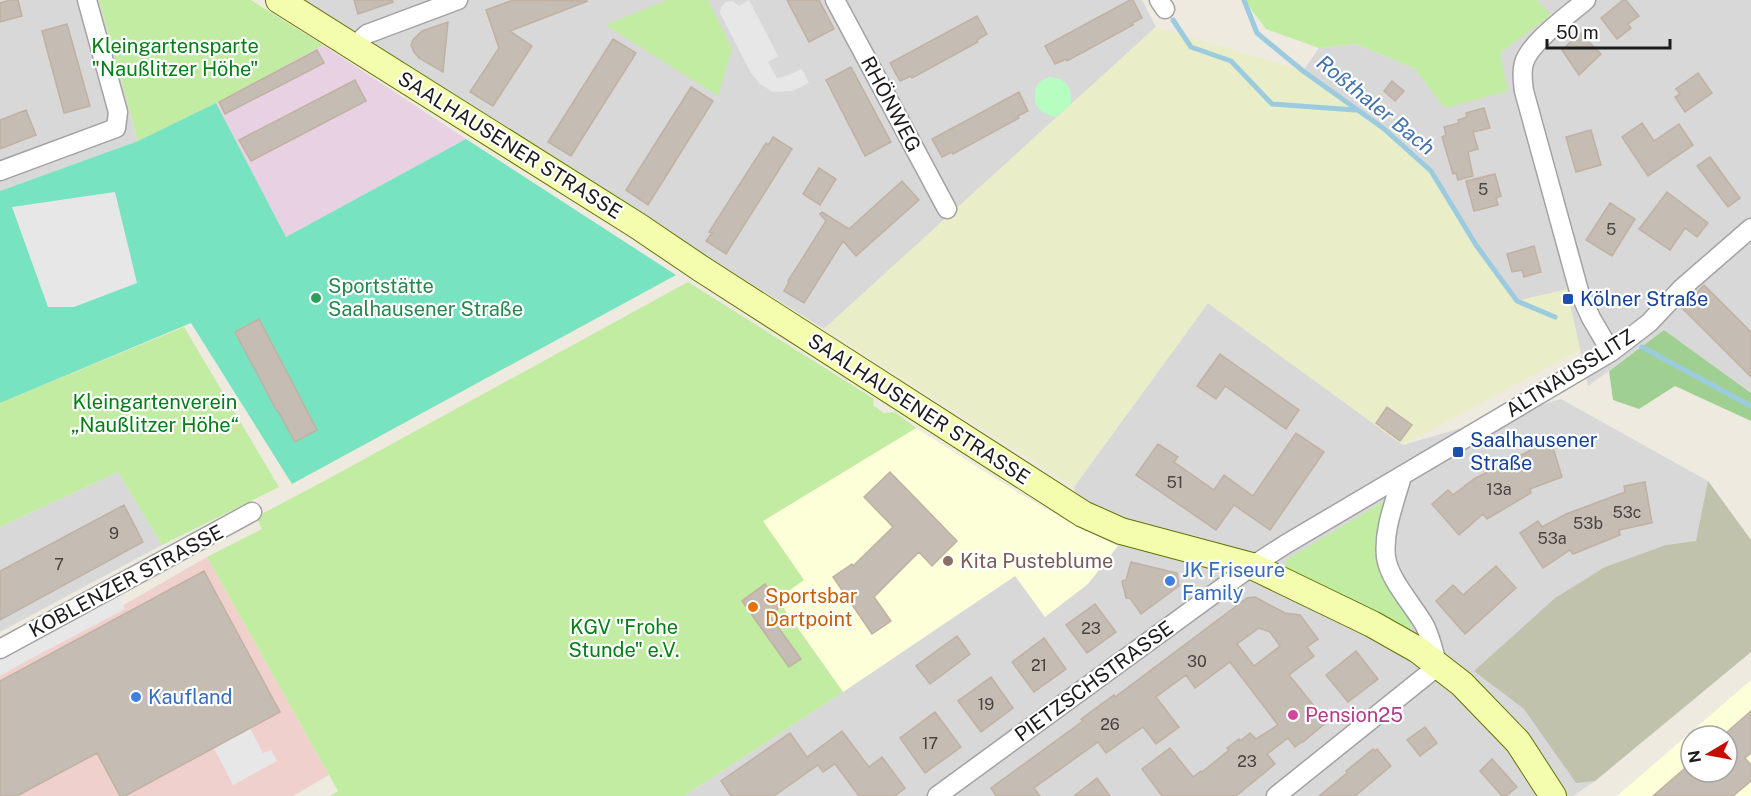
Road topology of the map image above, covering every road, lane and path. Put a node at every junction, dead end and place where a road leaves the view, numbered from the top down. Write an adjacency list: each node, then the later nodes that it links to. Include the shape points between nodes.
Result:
1 (87, 0): 7 (street, via 118,112 116,128)
2 (279, 0): 6 (street, SAALHAUSENER STRASSE)
3 (458, 0): 6 (street, via 367,34)
4 (835, 0): 8 (street, RHÖNWEG)
5 (1586, 0): 10 (street, via 1530,51 1522,74 1579,291)
6 (354, 46): 13 (street, SAALHAUSENER STRASSE, via 1083,514 1121,531)
7 (0, 171)
8 (947, 209)
9 (1751, 228): 10 (street, ALTNAUSSLITZ, via 1682,288 1649,323)
10 (1611, 352): 11 (street, ALTNAUSSLITZ)
11 (1402, 476): 13 (street, ALTNAUSSLITZ); 15 (street, via 1388,527 1386,560 1426,628)
12 (252, 512): 14 (street, KOBLENZER STRASSE)
13 (1252, 566): 15 (street, SAALHAUSENER STRASSE, via 1372,624); 16 (street, PIETZSCHSTRASSE)
14 (0, 649)
15 (1438, 666): 17 (street); 18 (street, SAALHAUSENER STRASSE, via 1462,684 1518,742)
16 (937, 796)
17 (1276, 796)
18 (1554, 796)

